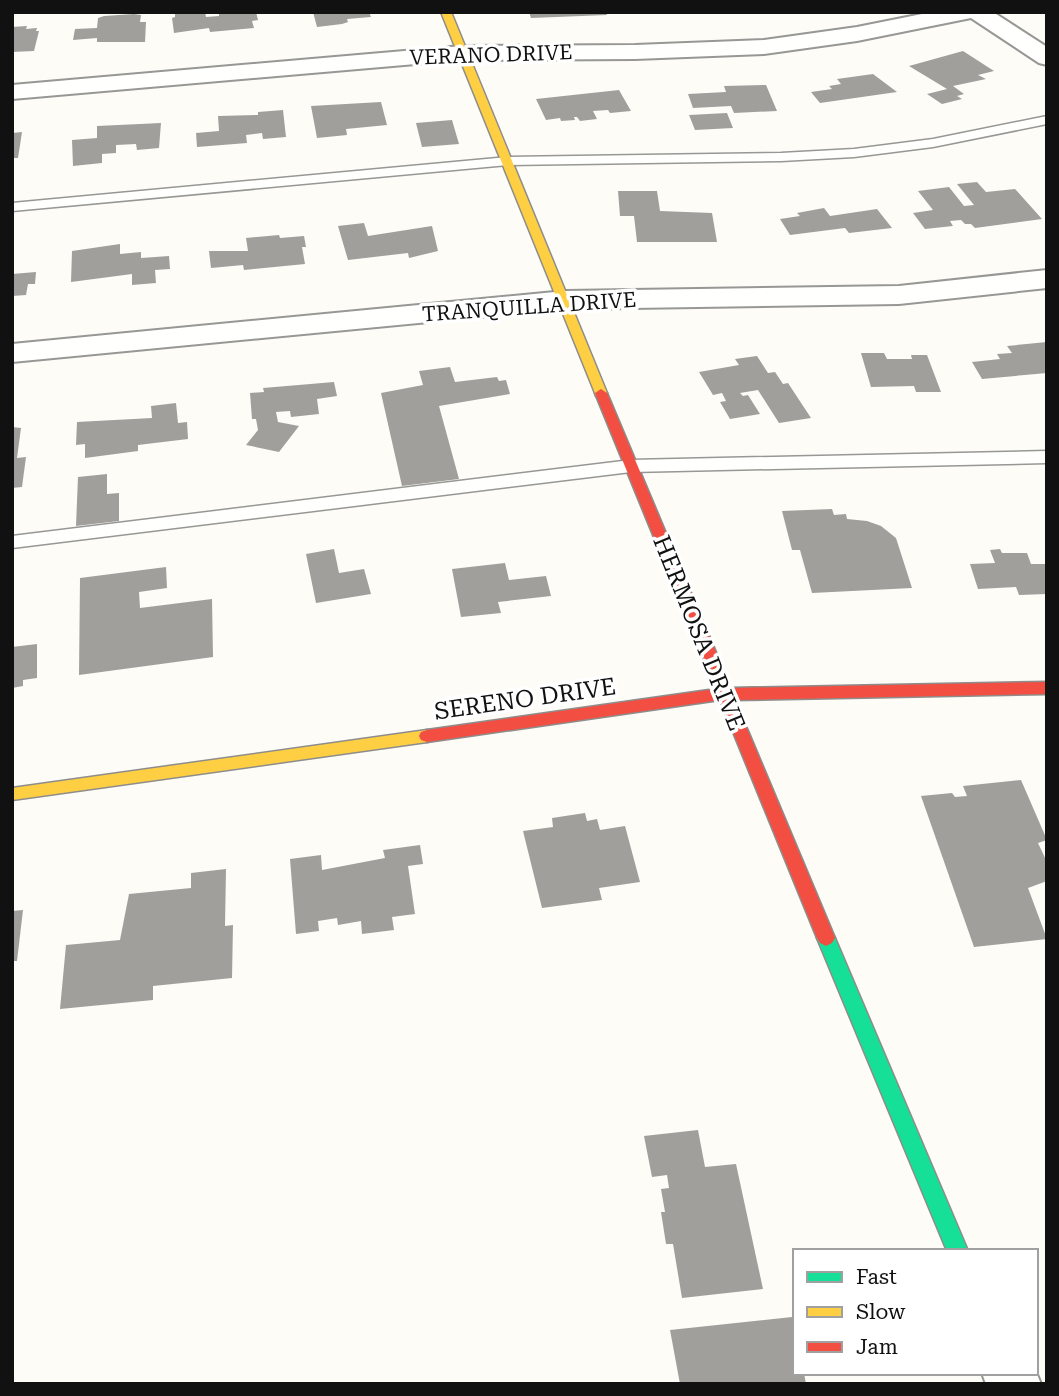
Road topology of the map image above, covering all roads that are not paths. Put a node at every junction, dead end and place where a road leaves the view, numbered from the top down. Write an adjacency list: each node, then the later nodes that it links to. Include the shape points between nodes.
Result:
1 (446, 12): 4 (street, HERMOSA DRIVE)
2 (968, 12): 4 (street, VERANO DRIVE, via 764,47)
3 (977, 12): 5 (street)
4 (462, 52): 6 (street, VERANO DRIVE); 8 (street, HERMOSA DRIVE)
5 (1047, 58)
6 (12, 92)
7 (1047, 120): 8 (lane, via 854,153)
8 (508, 161): 9 (lane); 11 (street, HERMOSA DRIVE)
9 (12, 207)
10 (1047, 279): 11 (street, TRANQUILLA DRIVE, via 899,295)
11 (565, 300): 12 (street, TRANQUILLA DRIVE); 14 (street, HERMOSA DRIVE)
12 (12, 352)
13 (1047, 457): 14 (lane)
14 (631, 466): 15 (lane); 17 (street, HERMOSA DRIVE)
15 (12, 542)
16 (1047, 688): 17 (street, SERENO DRIVE)
17 (723, 694): 18 (street, SERENO DRIVE); 19 (street, HERMOSA DRIVE)
18 (12, 794)
19 (957, 1249)

